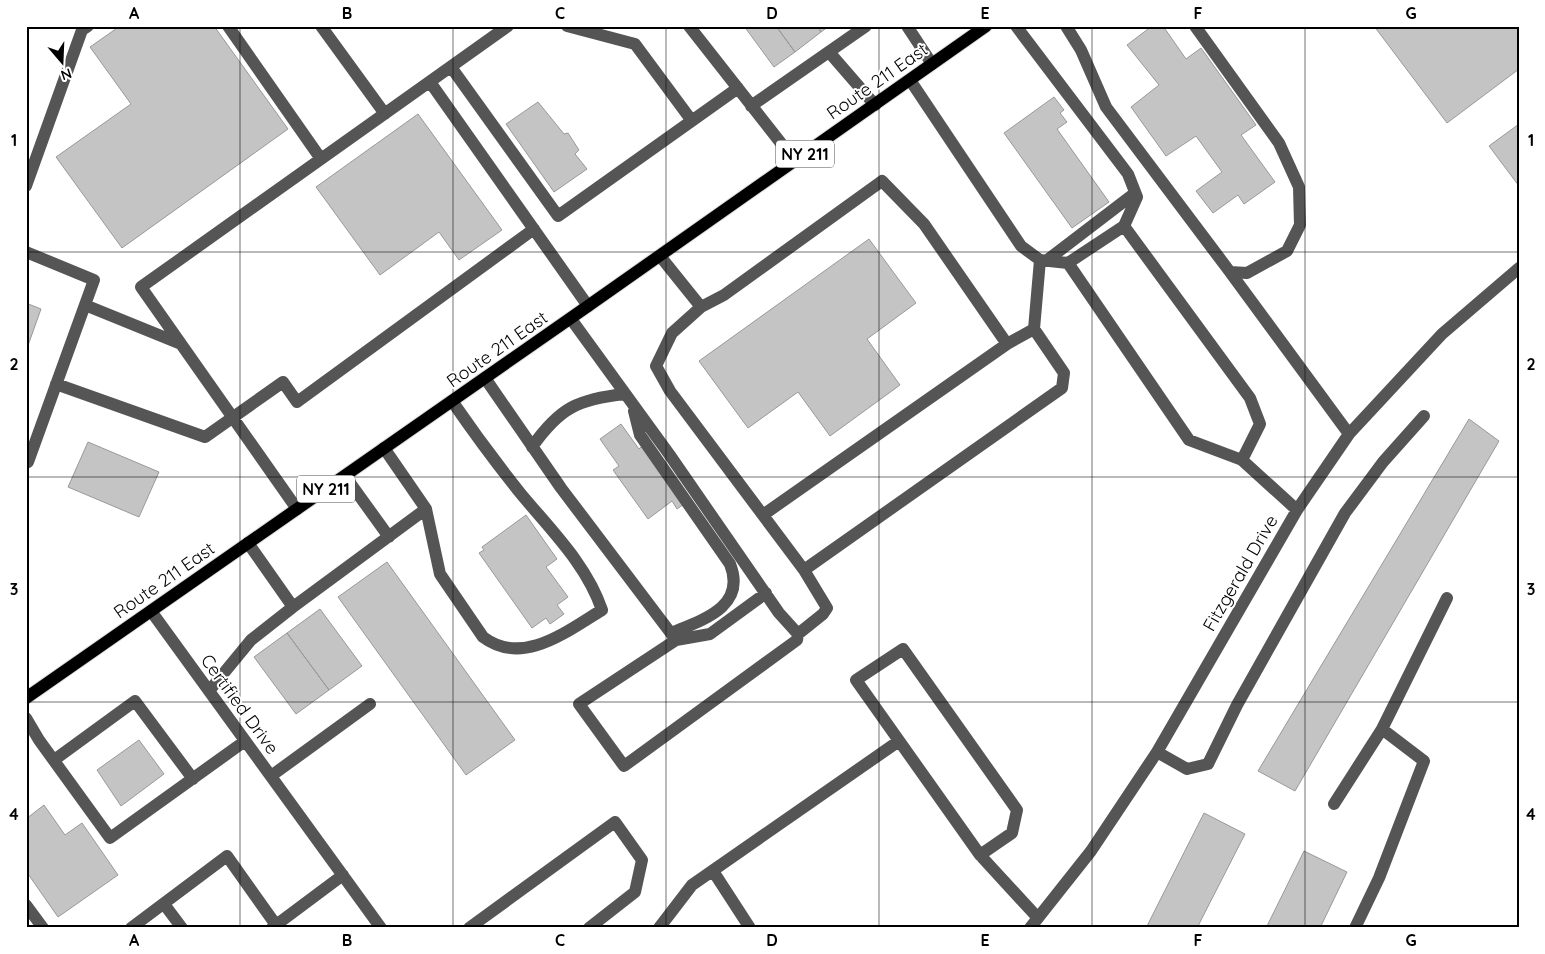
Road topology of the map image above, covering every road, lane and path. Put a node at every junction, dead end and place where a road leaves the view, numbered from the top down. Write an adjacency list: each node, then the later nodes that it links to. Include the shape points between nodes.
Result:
1 (88, 26): 25 (street, via 82,30)
2 (228, 26): 23 (street)
3 (321, 26): 21 (street)
4 (508, 26): 15 (street)
5 (567, 26): 22 (street, via 635,44)
6 (689, 26): 18 (street)
7 (866, 26): 13 (street)
8 (907, 26): 14 (street)
9 (986, 26): 14 (main road, Route 211 East / NY 211)
10 (1016, 26): 26 (street, via 1128,174)
11 (1066, 26): 34 (street, via 1082,50 1106,107)
12 (1195, 26): 34 (street, via 1279,143 1299,187 1300,225 1288,251 1247,273)
13 (829, 52): 19 (street); 20 (street)
14 (932, 64): 16 (main road, Route 211 East / NY 211)
15 (451, 67): 17 (street); 22 (street, via 558,216)
16 (910, 80): 19 (main road, Route 211 East / NY 211); 31 (street, via 1021,246)
17 (430, 82): 21 (street); 28 (street)
18 (738, 88): 20 (street); 22 (street)
19 (875, 105): 24 (main road, Route 211 East / NY 211)
20 (752, 106): 24 (street)
21 (384, 114): 23 (street)
22 (692, 121)
23 (322, 159): 40 (street, via 141,287)
24 (795, 161): 30 (main road, Route 211 East / NY 211)
25 (26, 186)
26 (1135, 192): 27 (street); 31 (street)
27 (1124, 226): 32 (street); 51 (street, via 1250,398 1260,424)
28 (534, 229): 36 (street); 47 (street, via 297,402 283,382)
29 (26, 252): 35 (street, via 94,280)
30 (660, 256): 36 (main road, Route 211 East / NY 211); 37 (street)
31 (1043, 260): 32 (street); 39 (street)
32 (1068, 263): 51 (street, via 1189,440)
33 (1519, 268): 48 (street, Fitzgerald Drive, via 1442,334)
34 (1230, 272): 48 (street)
35 (85, 305): 40 (street); 43 (street)
36 (588, 306): 38 (main road, Route 211 East / NY 211)
37 (701, 307): 41 (street, via 724,295 882,181 924,224); 57 (street, via 672,333 656,366 670,391)
38 (570, 319): 42 (main road, Route 211 East / NY 211); 44 (street)
39 (1034, 329): 41 (street); 60 (street, via 1064,373 1062,388)
40 (181, 344): 47 (street)
41 (1007, 344): 57 (street)
42 (485, 378): 45 (main road, Route 211 East / NY 211); 49 (street)
43 (56, 384): 47 (street, via 205,437); 52 (street)
44 (629, 399): 49 (street, via 594,398 568,408 544,430); 61 (street); 66 (street, via 640,435 730,564 735,576 735,587 727,603)
45 (452, 401): 50 (main road, Route 211 East / NY 211); 55 (street, via 570,552 597,595 602,610 537,646 522,649 492,643 483,637 440,574)
46 (1424, 416): 74 (street, via 1383,462 1345,513 1237,704 1208,764 1186,769)
47 (233, 419): 54 (street)
48 (1349, 434): 56 (street, Fitzgerald Drive)
49 (532, 447): 66 (street)
50 (384, 448): 53 (main road, Route 211 East / NY 211); 55 (street)
51 (1242, 460): 56 (street)
52 (28, 462)
53 (345, 476): 54 (main road, Route 211 East / NY 211); 58 (street)
54 (297, 509): 59 (main road, Route 211 East / NY 211)
55 (426, 509): 58 (street)
56 (1297, 510): 74 (street, Fitzgerald Drive)
57 (763, 515): 60 (street)
58 (389, 537): 63 (street)
59 (248, 543): 63 (street); 64 (main road, Route 211 East / NY 211)
60 (804, 570): 65 (street, via 827,608)
61 (766, 593): 65 (street, via 778,613); 66 (street, via 710,634)
62 (1447, 598): 71 (street)
63 (293, 607): 67 (street, via 251,640)
64 (151, 611): 67 (street, Certified Drive); 68 (main road, Route 211 East / NY 211)
65 (798, 634): 66 (street, via 798,640 624,766 579,704)
66 (674, 636)
67 (209, 691): 72 (street, Certified Drive)
68 (26, 698)
69 (370, 704): 76 (street)
70 (26, 718): 75 (street)
71 (1382, 729): 78 (street); 94 (street, via 1424,761)
72 (245, 741): 76 (street, Certified Drive); 77 (street)
73 (899, 741): 79 (street); 79 (street, via 856,680 903,649 1017,810 1012,833); 80 (street)
74 (1157, 752): 84 (street, Fitzgerald Drive, via 1091,851)
75 (54, 760): 77 (street, via 135,701); 77 (street, via 110,838)
76 (271, 776): 81 (street, Certified Drive)
77 (193, 779)
78 (1334, 804)
79 (980, 855): 84 (street)
80 (713, 871): 92 (street, via 692,885); 93 (street)
81 (343, 876): 85 (street); 90 (street, Certified Drive)
82 (164, 904): 85 (street, via 227,856); 88 (street); 89 (street)
83 (26, 905): 87 (street)
84 (1034, 923)
85 (274, 926)
86 (593, 927): 91 (street, via 635,892 642,860 615,822)
87 (44, 928)
88 (131, 928)
89 (182, 928)
90 (381, 928)
91 (469, 928)
92 (659, 928)
93 (750, 928)
94 (1355, 928)

